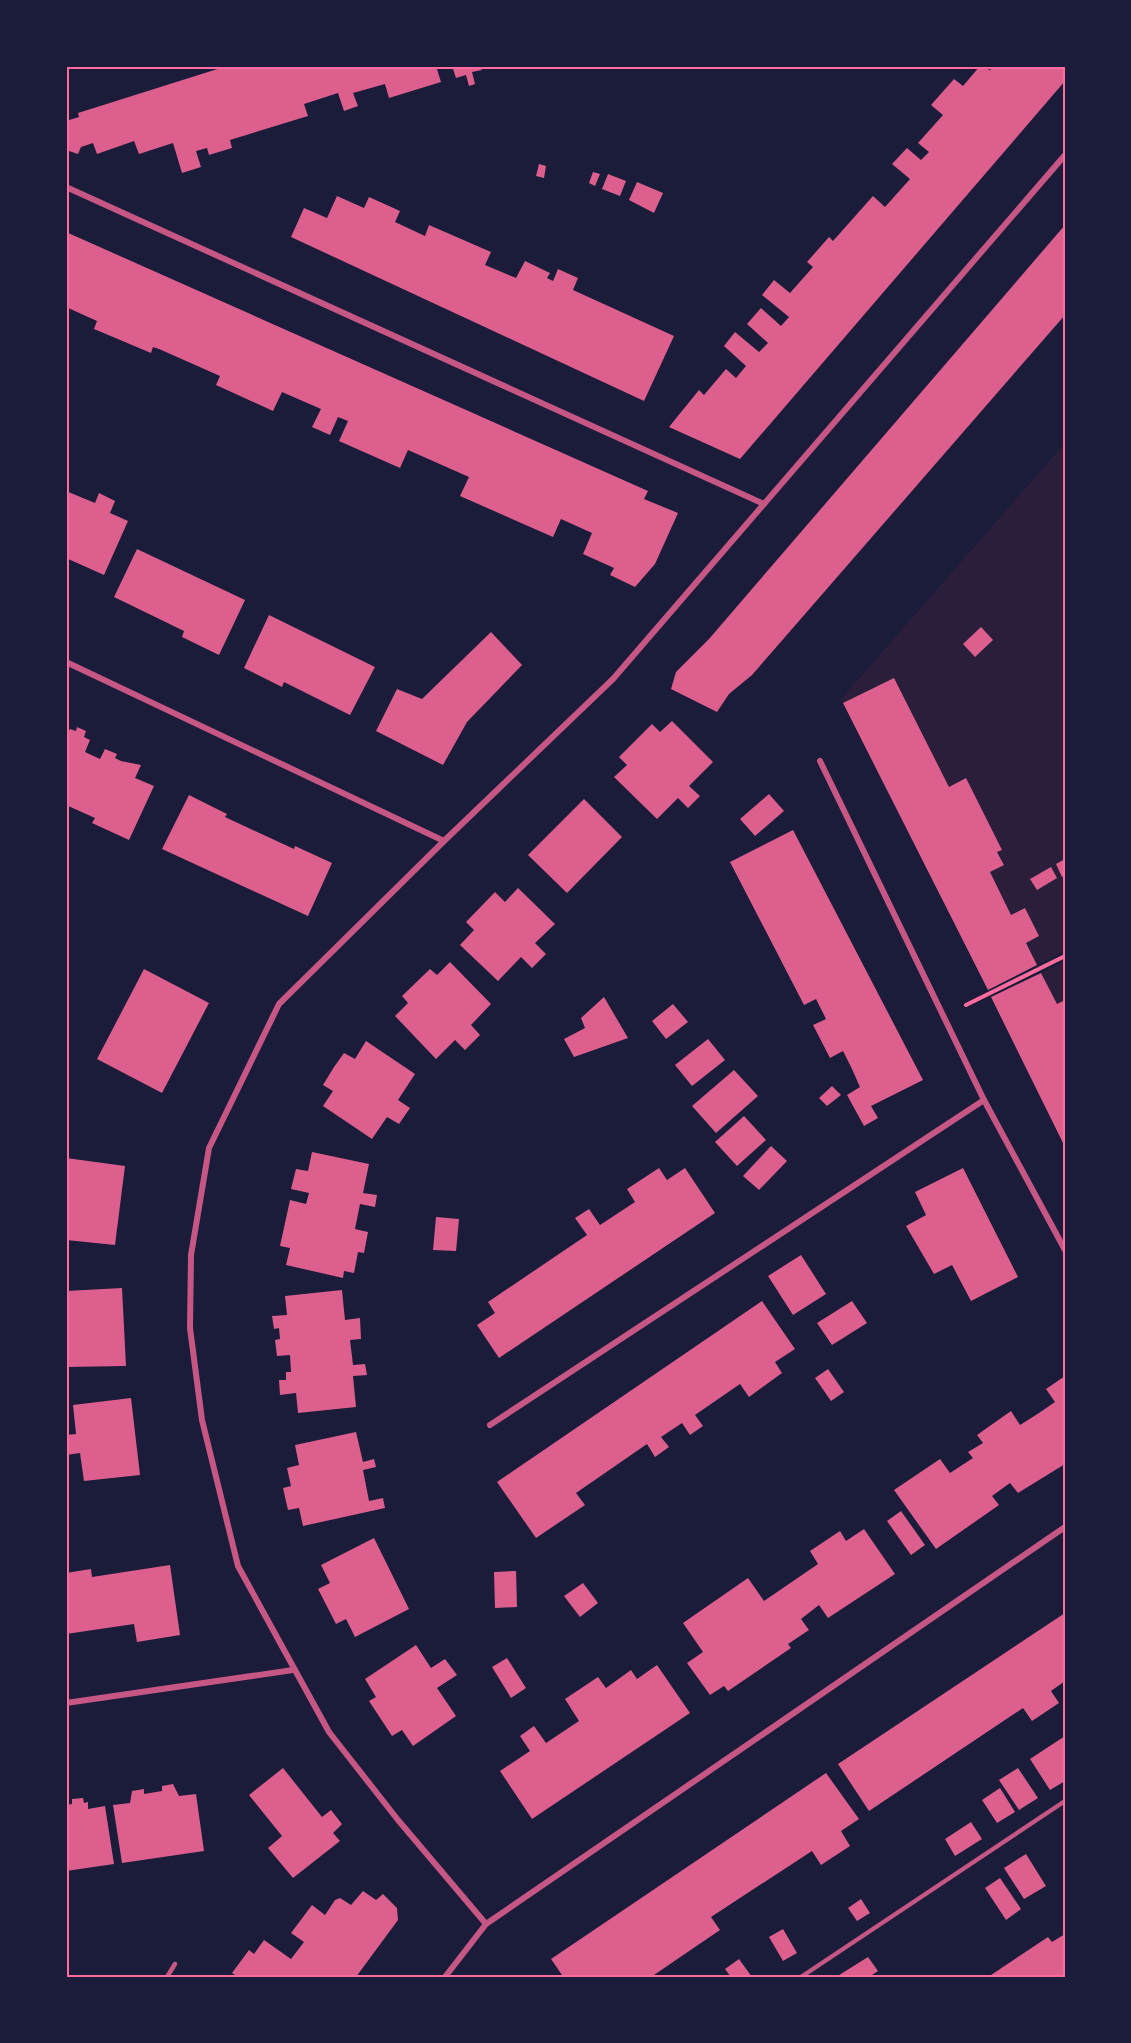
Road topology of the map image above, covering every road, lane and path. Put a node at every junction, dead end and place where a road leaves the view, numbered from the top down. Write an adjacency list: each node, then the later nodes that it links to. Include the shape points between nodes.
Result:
1 (1065, 155): 3 (street)
2 (66, 187): 3 (street)
3 (764, 504): 6 (street, via 613,679)
4 (66, 662): 6 (street)
5 (820, 761): 9 (street)
6 (444, 841): 13 (street, via 279,1004 209,1148 191,1255 190,1328 202,1420 238,1566)
7 (1065, 956): 8 (path)
8 (967, 1005)
9 (984, 1100): 10 (street); 11 (street)
10 (1065, 1250)
11 (490, 1425)
12 (1065, 1527): 16 (street)
13 (293, 1670): 14 (street); 16 (street, via 329,1732)
14 (66, 1704)
15 (1065, 1801): 20 (lane)
16 (486, 1924): 19 (street)
17 (175, 1964): 18 (lane)
18 (167, 1977)
19 (445, 1977)
20 (801, 1977)

